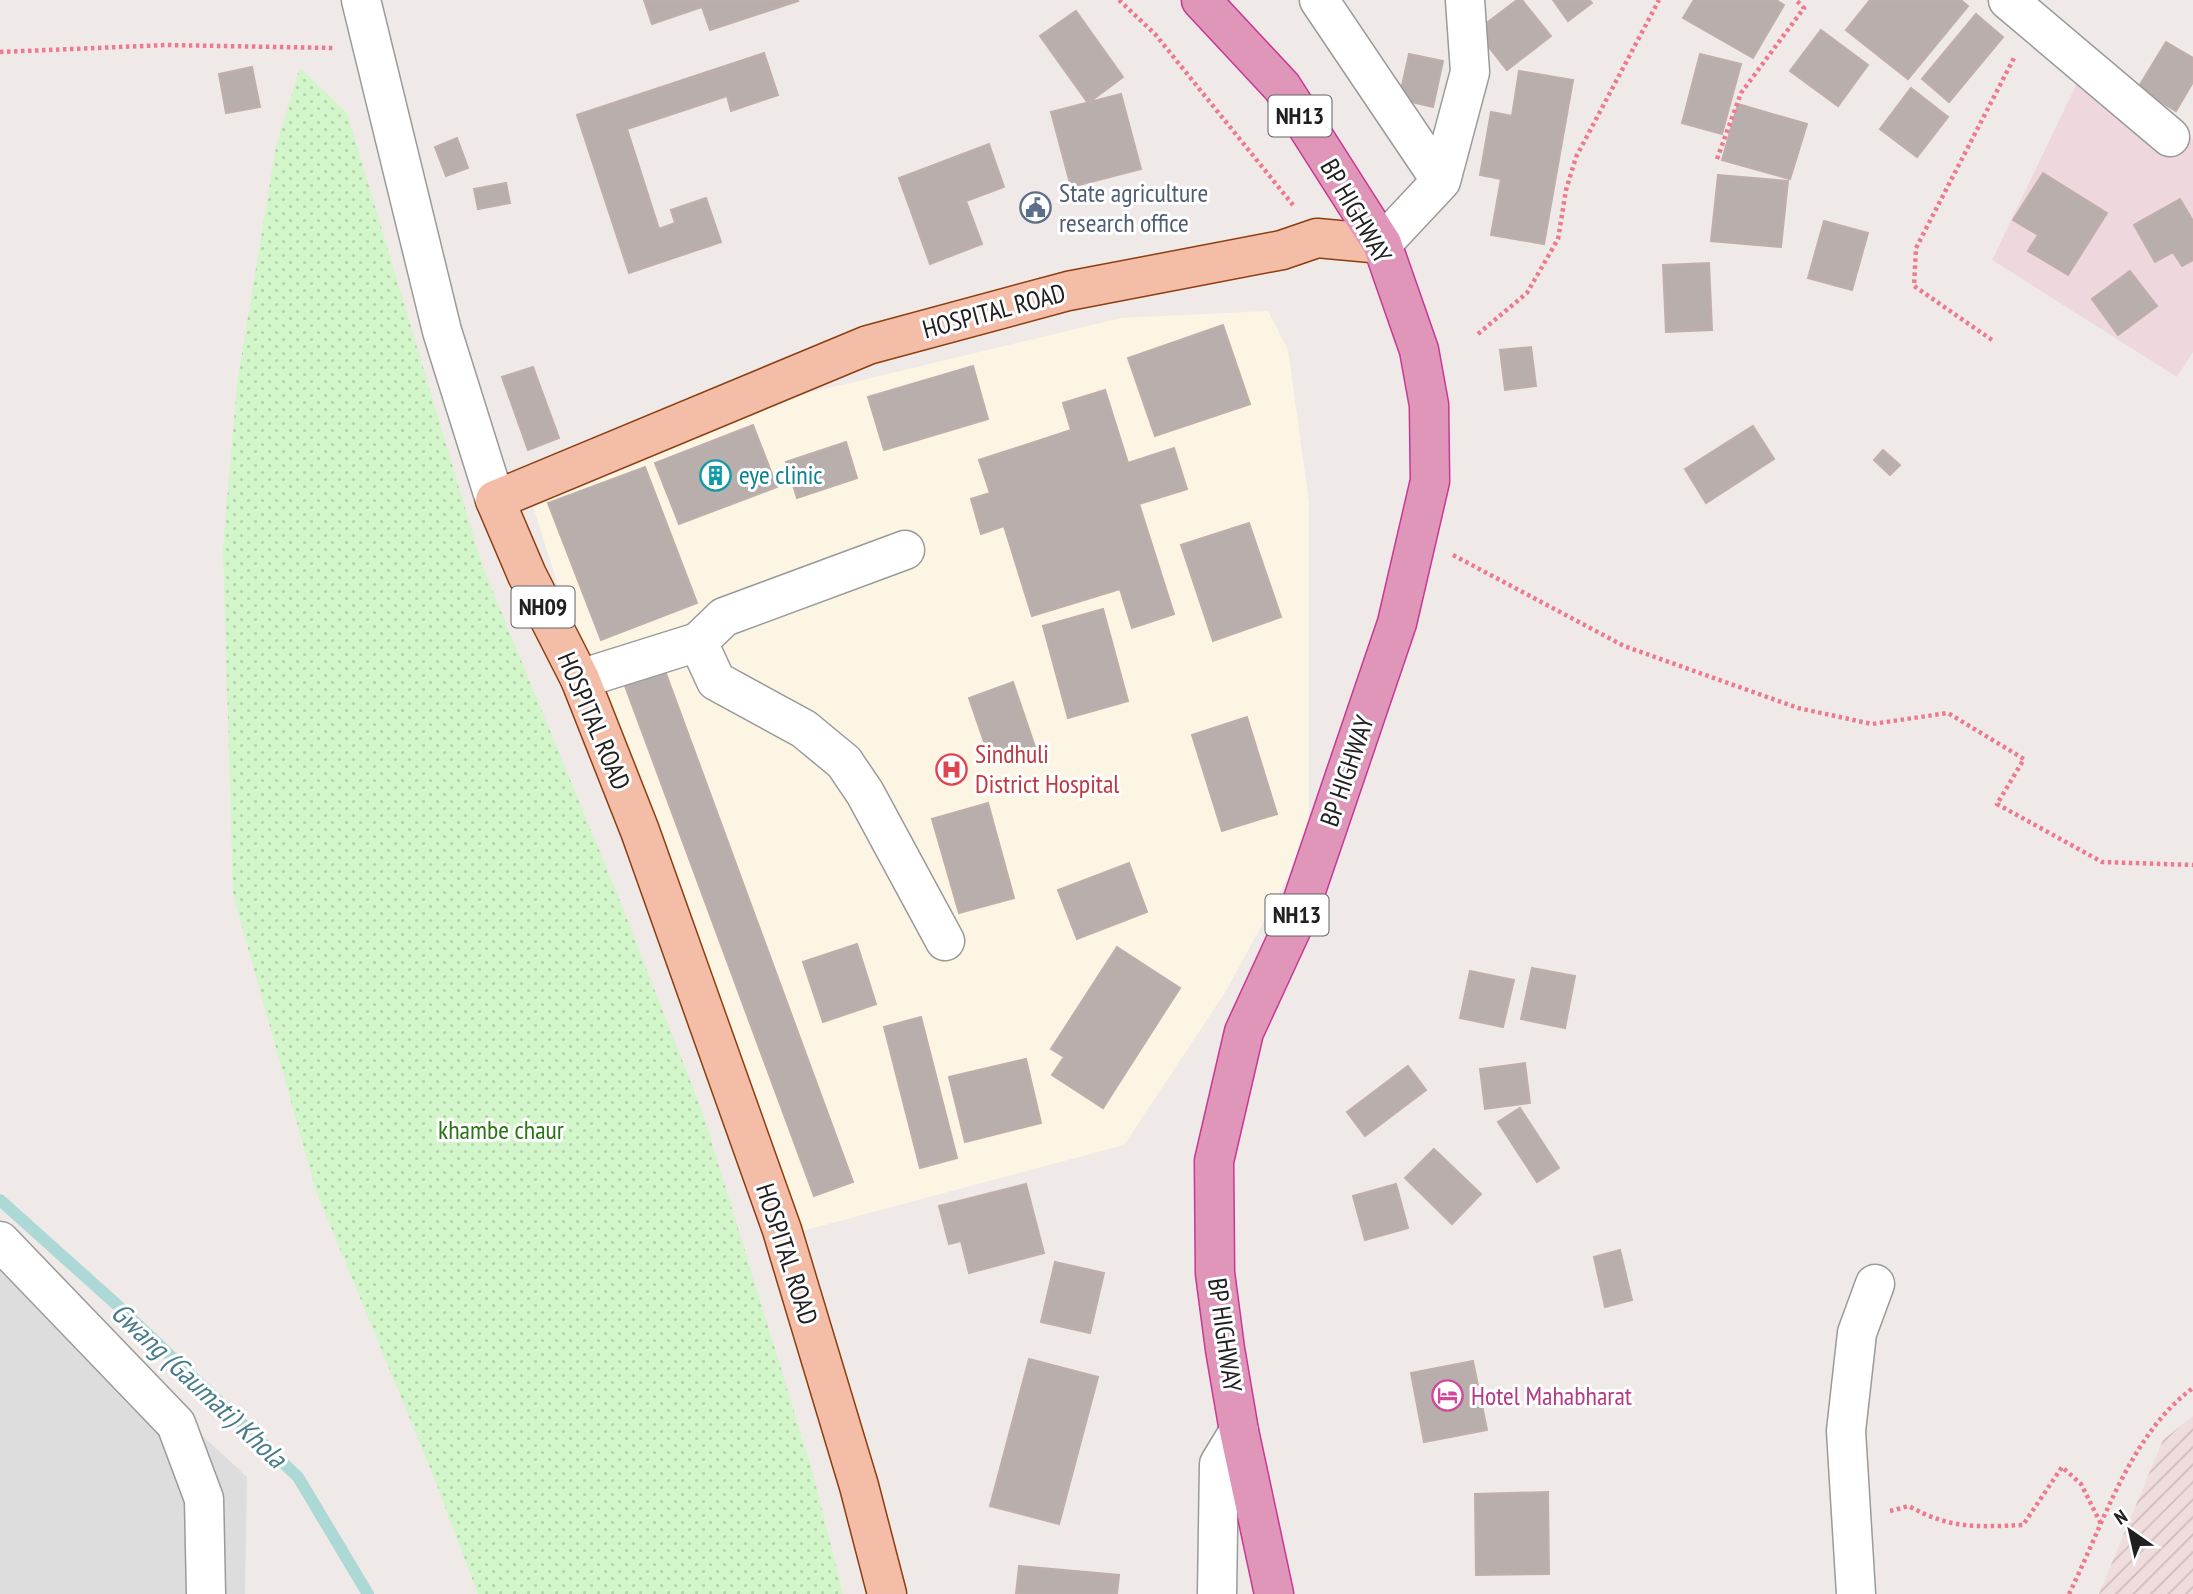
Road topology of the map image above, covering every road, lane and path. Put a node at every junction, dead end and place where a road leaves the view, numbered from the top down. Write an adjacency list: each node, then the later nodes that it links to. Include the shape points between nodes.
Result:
1 (361, 0): 9 (street)
2 (1119, 0): 14 (path, via 1172,54)
3 (1201, 0): 15 (highway, BP HIGHWAY / NH13, via 1282,87)
4 (1319, 0): 13 (street)
5 (1465, 0): 13 (street, via 1470,72)
6 (1659, 0): 16 (path, via 1576,157 1558,239 1527,293)
7 (1796, 0): 12 (path, via 1804,8 1741,93)
8 (2018, 9): 11 (street); 17 (path, via 2011,67 1916,248 1914,286)
9 (373, 48): 10 (path, via 167,45); 18 (street, via 442,331)
10 (0, 52)
11 (2170, 137)
12 (1717, 159)
13 (1441, 181): 15 (street)
14 (1317, 238): 15 (main road, HOSPITAL ROAD); 18 (main road, HOSPITAL ROAD, via 1282,250 1068,291 867,345)
15 (1382, 244): 19 (highway, BP HIGHWAY / NH13, via 1419,351 1429,405 1430,481)
16 (1478, 334)
17 (1992, 340)
18 (495, 500): 22 (main road, HOSPITAL ROAD / NH09)
19 (1418, 537): 23 (path, via 1625,646 1798,708 1872,724 1948,713 2024,759 1997,804 2102,862); 28 (highway, BP HIGHWAY / NH13, via 1397,623 1346,779 1297,917 1244,1032 1213,1161 1215,1273)
20 (905, 550): 21 (street, via 724,617)
21 (698, 642): 22 (street); 24 (street, via 716,681 804,729 844,762)
22 (580, 679): 32 (main road, HOSPITAL ROAD / NH09, via 640,831 782,1230)
23 (2193, 865)
24 (946, 941)
25 (0, 1241): 31 (street, via 176,1424 205,1499)
26 (1875, 1284): 29 (street, via 1857,1333 1846,1431)
27 (2193, 1388): 30 (path, via 2177,1399 2134,1452)
28 (1239, 1431): 33 (street, via 1219,1464); 34 (highway, BP HIGHWAY / NH13)
29 (1852, 1520): 30 (path, via 1909,1506 1934,1520 1982,1527 2023,1525 2062,1467 2081,1484); 35 (street)
30 (2102, 1526): 36 (path)
31 (206, 1594)
32 (887, 1594)
33 (1217, 1594)
34 (1274, 1594)
35 (1856, 1594)
36 (2069, 1594)

